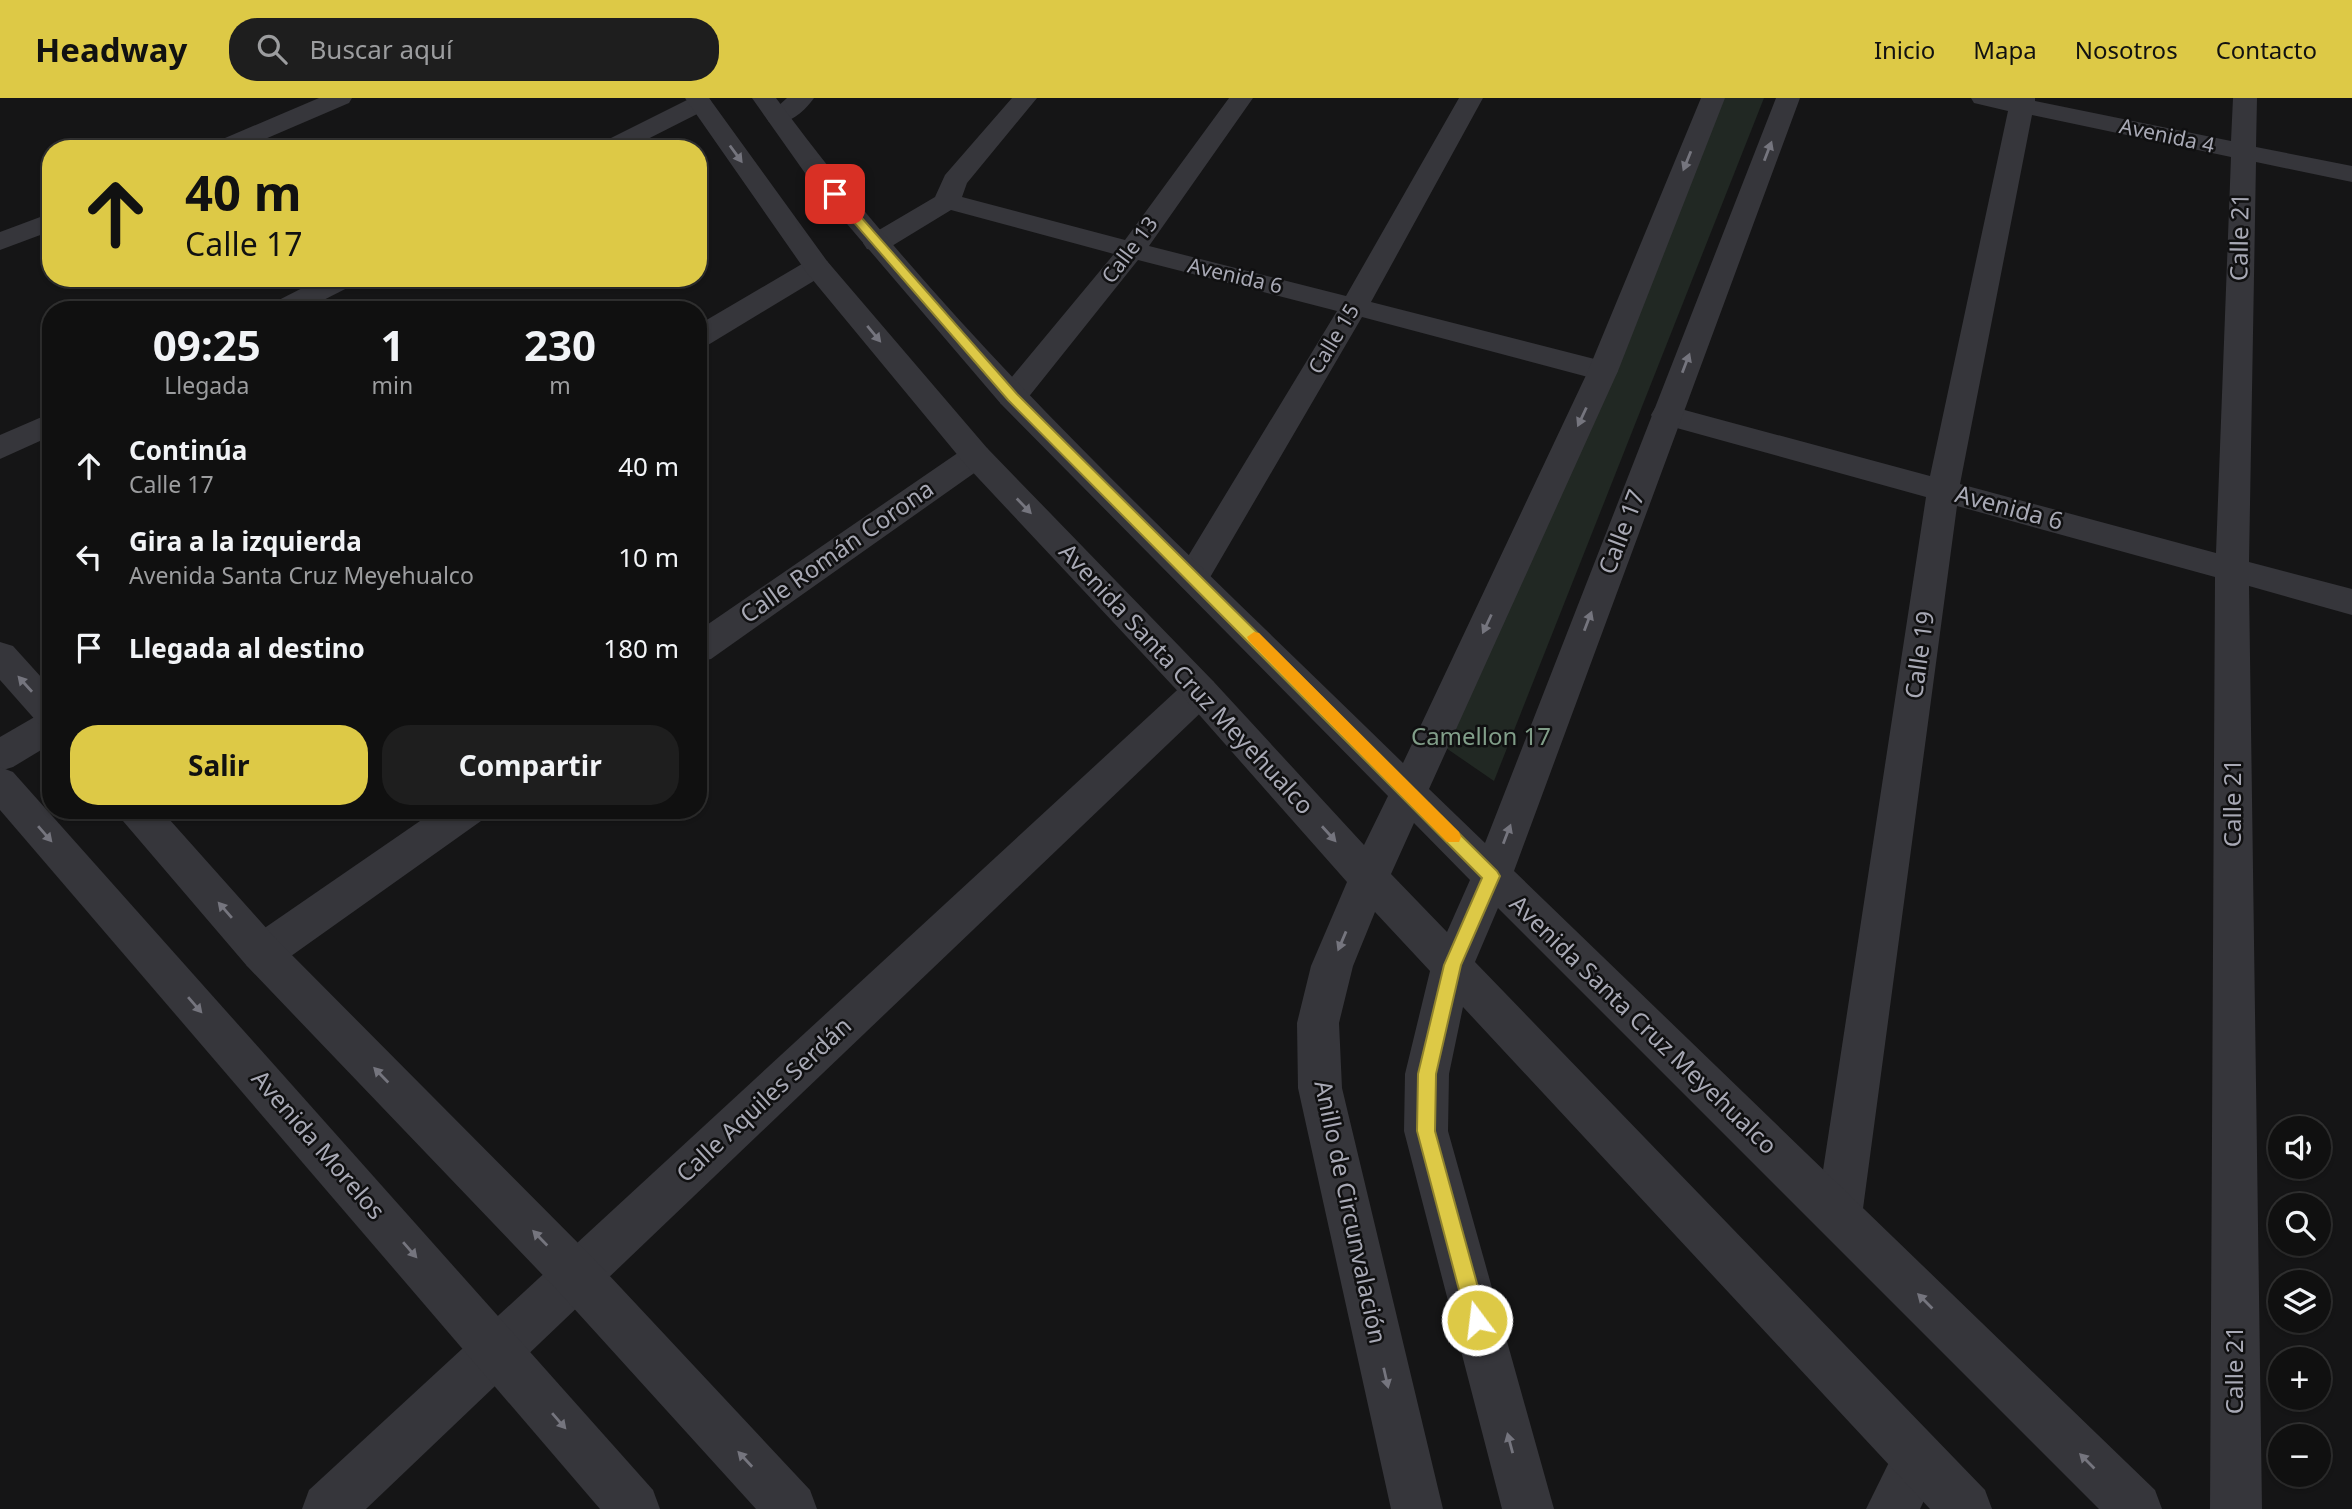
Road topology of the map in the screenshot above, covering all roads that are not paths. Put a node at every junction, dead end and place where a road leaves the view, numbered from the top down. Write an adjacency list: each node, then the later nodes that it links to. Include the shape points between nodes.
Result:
1 (340, 98): 12 (street)
2 (1025, 98): 16 (street, via 954,181)
3 (1241, 98): 20 (street, Calle 13)
4 (1471, 98): 24 (street, Calle 15)
5 (1713, 98): 26 (street, one-way to 26)
6 (1788, 98): 28 (street, Calle 17, one-way to 6)
7 (1983, 98): 10 (street, Avenida 4)
8 (2245, 98): 14 (street, Calle 21)
9 (699, 101): 13 (street); 21 (street, Avenida Santa Cruz Meyehualco, one-way to 21)
10 (2022, 102): 14 (street, Avenida 4); 32 (street, Calle 19)
11 (781, 104): 19 (street, Avenida Santa Cruz Meyehualco, via 821,177)
12 (241, 140)
13 (625, 140)
14 (2243, 152): 15 (street, Avenida 4); 33 (street, Calle 21)
15 (2352, 174)
16 (947, 201): 19 (street); 20 (street, Avenida 6)
17 (42, 224): 18 (street)
18 (0, 242)
19 (877, 243): 27 (street, Avenida Santa Cruz Meyehualco)
20 (1131, 251): 24 (street, Avenida 6); 27 (street, Calle 13)
21 (817, 267): 25 (street); 31 (street, Avenida Santa Cruz Meyehualco, one-way to 31)
22 (327, 287): 23 (street)
23 (299, 301)
24 (1355, 305): 26 (street, Avenida 6); 34 (street, Calle 15)
25 (707, 333)
26 (1603, 370): 43 (street, one-way to 43)
27 (1012, 397): 34 (street, Avenida Santa Cruz Meyehualco)
28 (1666, 415): 32 (street, Avenida 6); 46 (street, Calle 17, one-way to 28)
29 (42, 427): 30 (street)
30 (0, 448)
31 (976, 456): 36 (street, Calle Román Corona); 38 (street, Avenida Santa Cruz Meyehualco, one-way to 38)
32 (1943, 490): 33 (street, Avenida 6); 50 (street, Calle 19)
33 (2232, 569): 35 (street, Avenida 6); 62 (street, Calle 21)
34 (1193, 577): 43 (street, Avenida Santa Cruz Meyehualco)
35 (2352, 602)
36 (707, 643)
37 (0, 656): 39 (street, one-way to 37)
38 (1200, 691): 47 (street, Avenida Santa Cruz Meyehualco, one-way to 47); 51 (street, Calle Aquiles Serdán)
39 (42, 703)
40 (42, 730): 41 (street)
41 (0, 756)
42 (0, 783): 52 (street, Avenida Morelos, one-way to 52)
43 (1409, 792): 46 (street, Avenida Santa Cruz Meyehualco); 47 (street)
44 (145, 819): 48 (street, one-way to 44)
45 (454, 819): 48 (street)
46 (1492, 876): 49 (street, Calle 17); 50 (street, Avenida Santa Cruz Meyehualco)
47 (1369, 878): 49 (street, Avenida Santa Cruz Meyehualco); 57 (street, Anillo de Circunvalación, one-way to 57, via 1332,966 1318,1023 1320,1088)
48 (262, 953): 51 (street, one-way to 48)
49 (1453, 965): 53 (street, Avenida Santa Cruz Meyehualco); 58 (street, one-way to 49, via 1426,1131 1427,1074)
50 (1839, 1216): 61 (street, Avenida Santa Cruz Meyehualco, one-way to 50)
51 (576, 1275): 52 (street, Calle Aquiles Serdán); 56 (street, one-way to 51)
52 (497, 1350): 54 (street, Calle Aquiles Serdán); 55 (street, Avenida Morelos, one-way to 55)
53 (1918, 1458): 59 (street); 60 (street, Avenida Santa Cruz Meyehualco)
54 (328, 1509)
55 (635, 1509)
56 (791, 1509)
57 (1416, 1509)
58 (1528, 1509)
59 (1892, 1509)
60 (1966, 1509)
61 (2136, 1509)
62 (2236, 1509)

